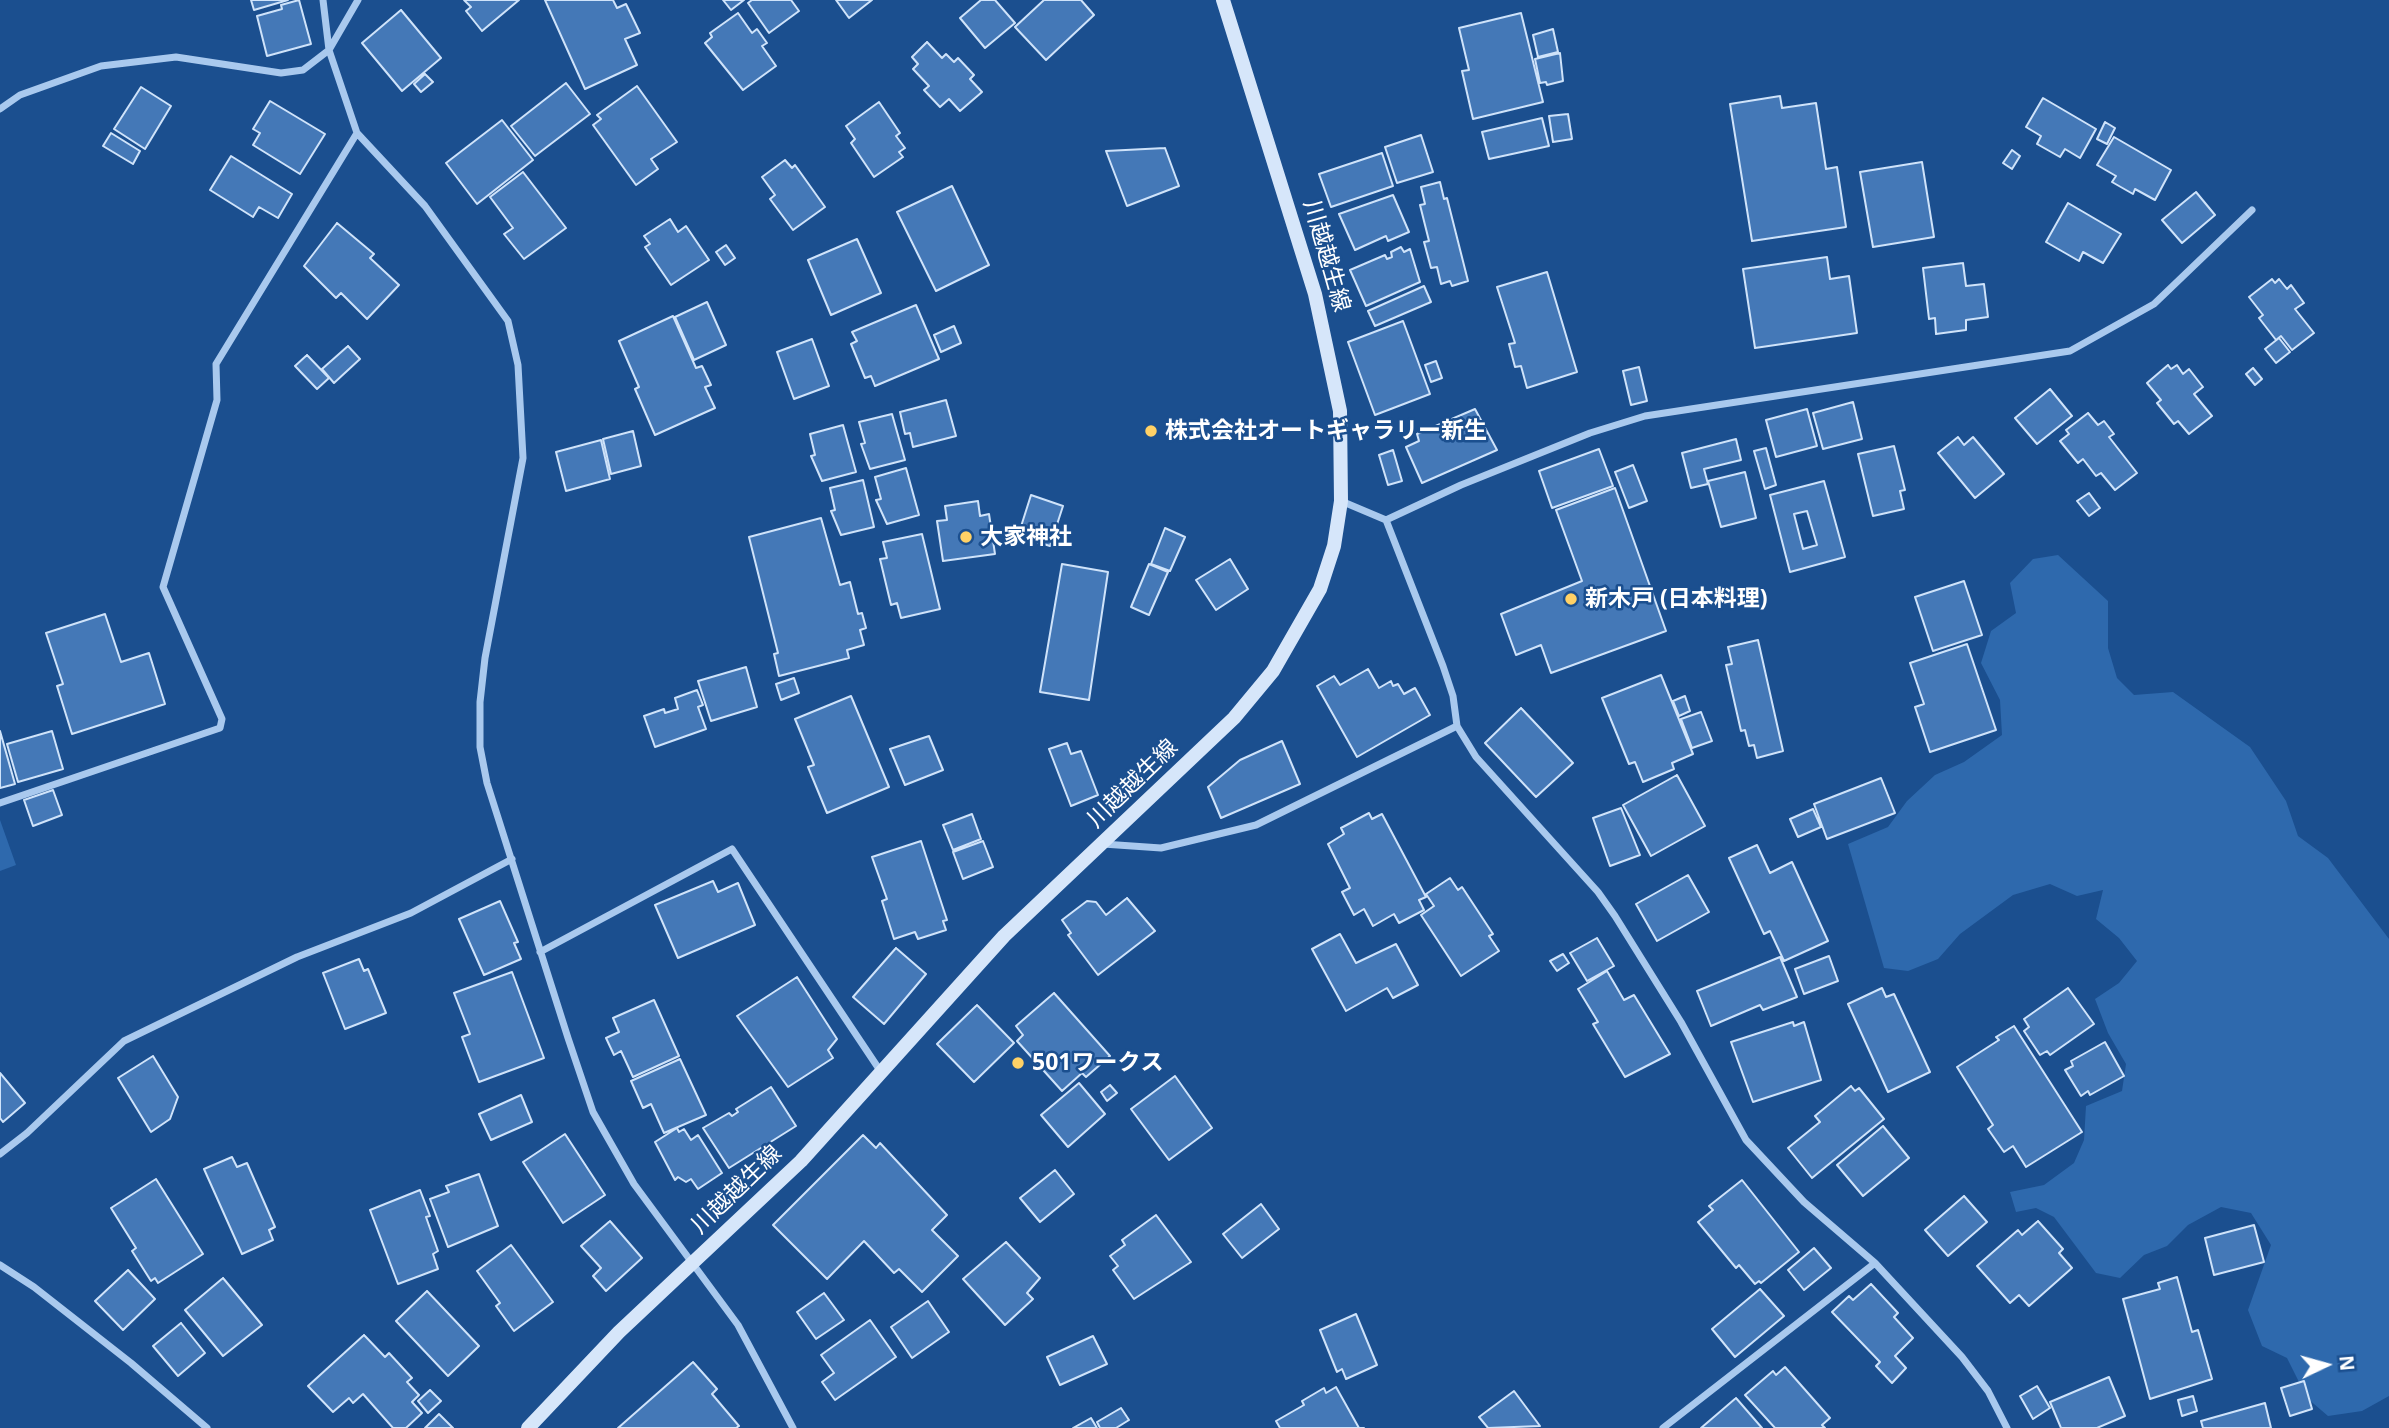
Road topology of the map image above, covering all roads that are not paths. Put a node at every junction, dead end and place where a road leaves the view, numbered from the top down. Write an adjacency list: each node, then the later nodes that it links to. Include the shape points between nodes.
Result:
1 (323, 0): 4 (street)
2 (358, 0): 4 (street)
3 (1223, 0): 8 (main road, 川越越生線, via 1329,350 1340,411)
4 (329, 50): 5 (street, via 303,70 281,73 176,57 101,66 20,95); 6 (street)
5 (0, 109)
6 (357, 133): 11 (street, via 216,364 218,400 163,587 222,719 220,728); 13 (street, via 425,206 495,302 508,321 519,366 523,458 480,702 480,747 487,783)
7 (2252, 211): 9 (street, via 2154,304 2070,351 1645,416 1577,439)
8 (1341, 501): 9 (street); 12 (main road, 川越越生線, via 1334,546 1320,589 1273,671 1234,718)
9 (1386, 520): 10 (street, via 1443,666)
10 (1457, 726): 12 (street, via 1256,825 1161,848); 17 (street, via 1476,757 1615,916 1746,1140 1804,1202)
11 (0, 803)
12 (1103, 844): 15 (main road, 川越越生線, via 1004,936)
13 (512, 859): 14 (street); 16 (street, via 411,913 297,957 124,1041)
14 (540, 953): 15 (street, via 732,849); 19 (street, via 593,1112 634,1184)
15 (881, 1072): 19 (main road, 川越越生線, via 801,1161)
16 (0, 1154)
17 (1875, 1264): 23 (street); 24 (street, via 1962,1357 1988,1391)
18 (0, 1265): 20 (street, via 131,1363)
19 (692, 1265): 21 (main road, 川越越生線, via 619,1332); 22 (street, via 738,1325)
20 (207, 1428)
21 (528, 1428)
22 (793, 1428)
23 (1662, 1428)
24 (2007, 1428)

